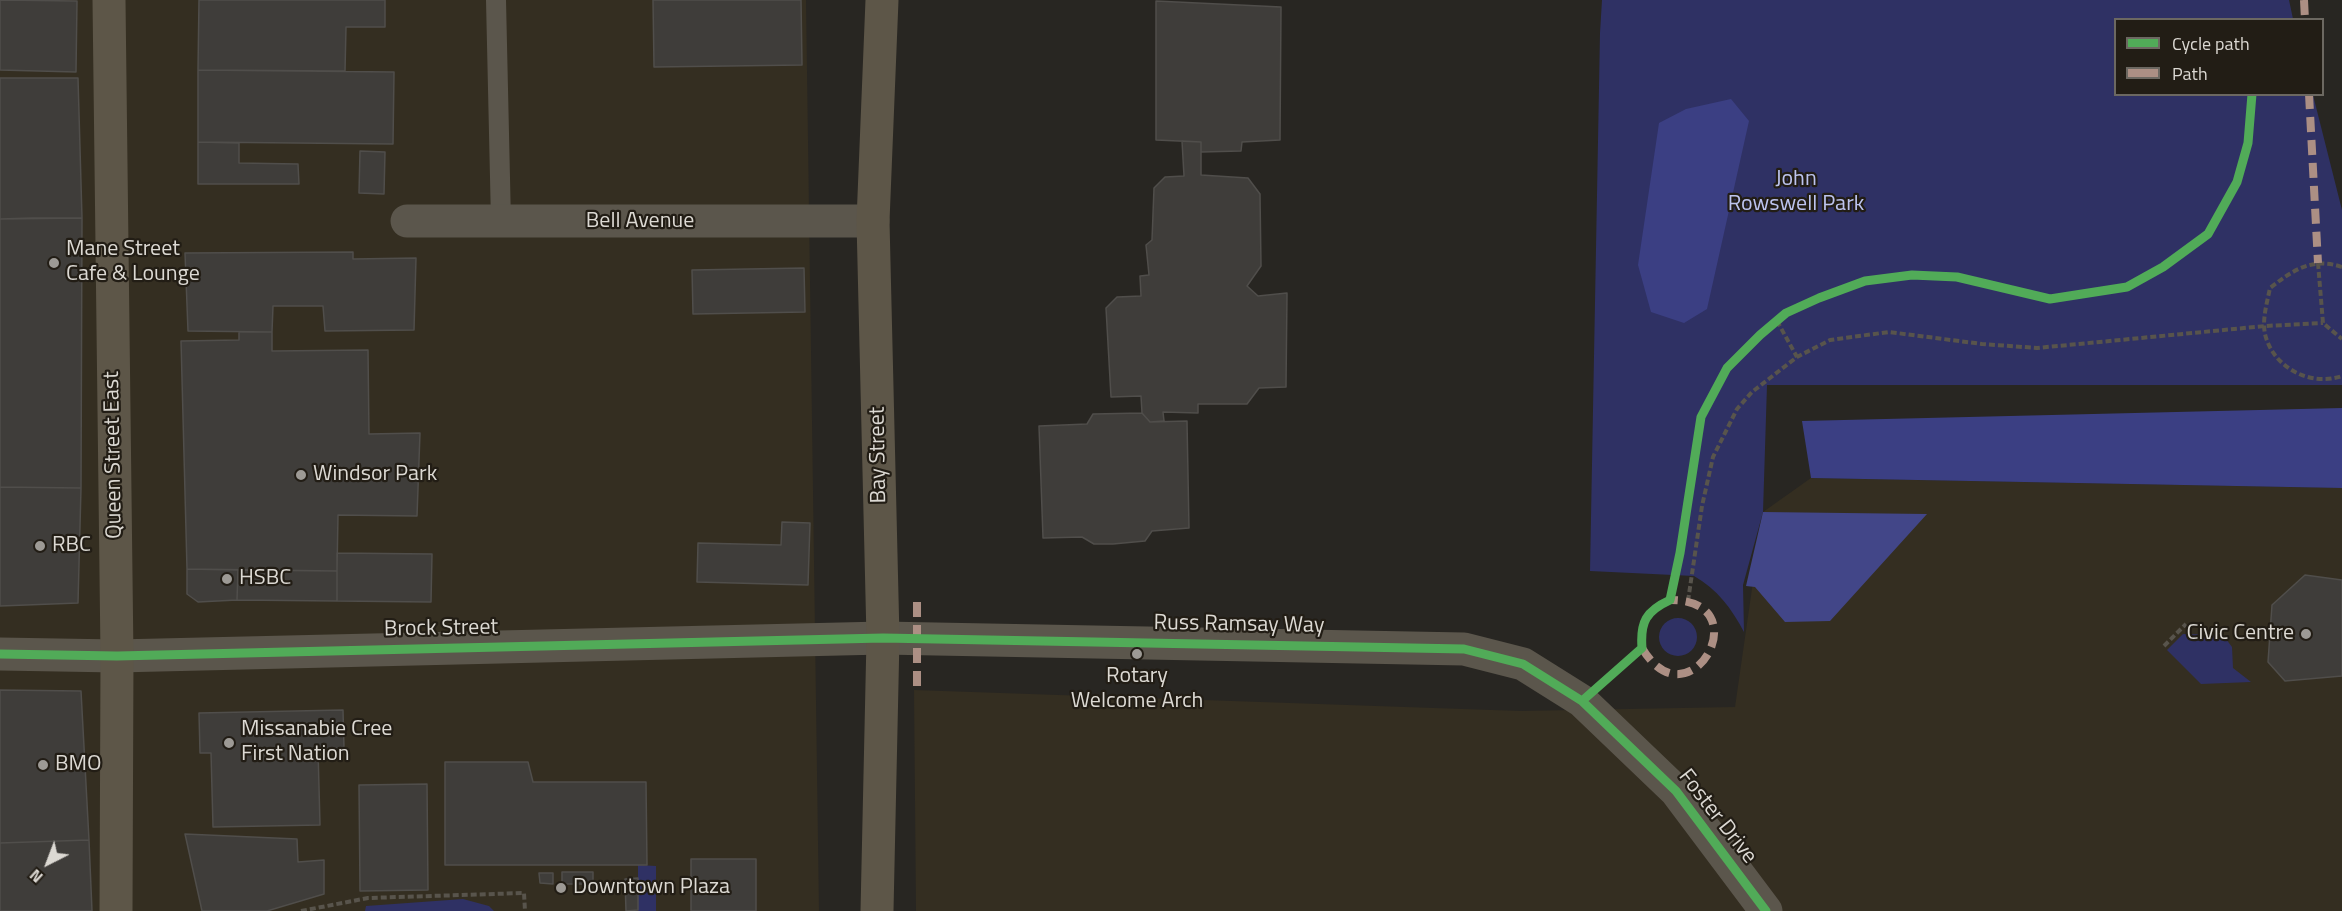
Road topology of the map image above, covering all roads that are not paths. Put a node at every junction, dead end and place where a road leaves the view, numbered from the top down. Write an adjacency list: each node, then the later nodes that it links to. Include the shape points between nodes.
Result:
1 (109, 0): 9 (main road, Queen Street East)
2 (496, 0): 6 (lane)
3 (882, 0): 5 (main road, Bay Street)
4 (406, 221): 6 (street, Bell Avenue)
5 (873, 221): 6 (street, Bell Avenue); 7 (main road, Bay Street)
6 (501, 222)
7 (883, 638): 9 (street, Brock Street); 10 (street, Russ Ramsay Way, via 1464,649 1523,664); 12 (main road, Bay Street)
8 (0, 654): 9 (street, Brock Street)
9 (117, 656): 11 (main road, Queen Street East)
10 (1582, 701): 13 (street, Foster Drive, via 1676,791)
11 (116, 911)
12 (877, 911)
13 (1766, 911)

